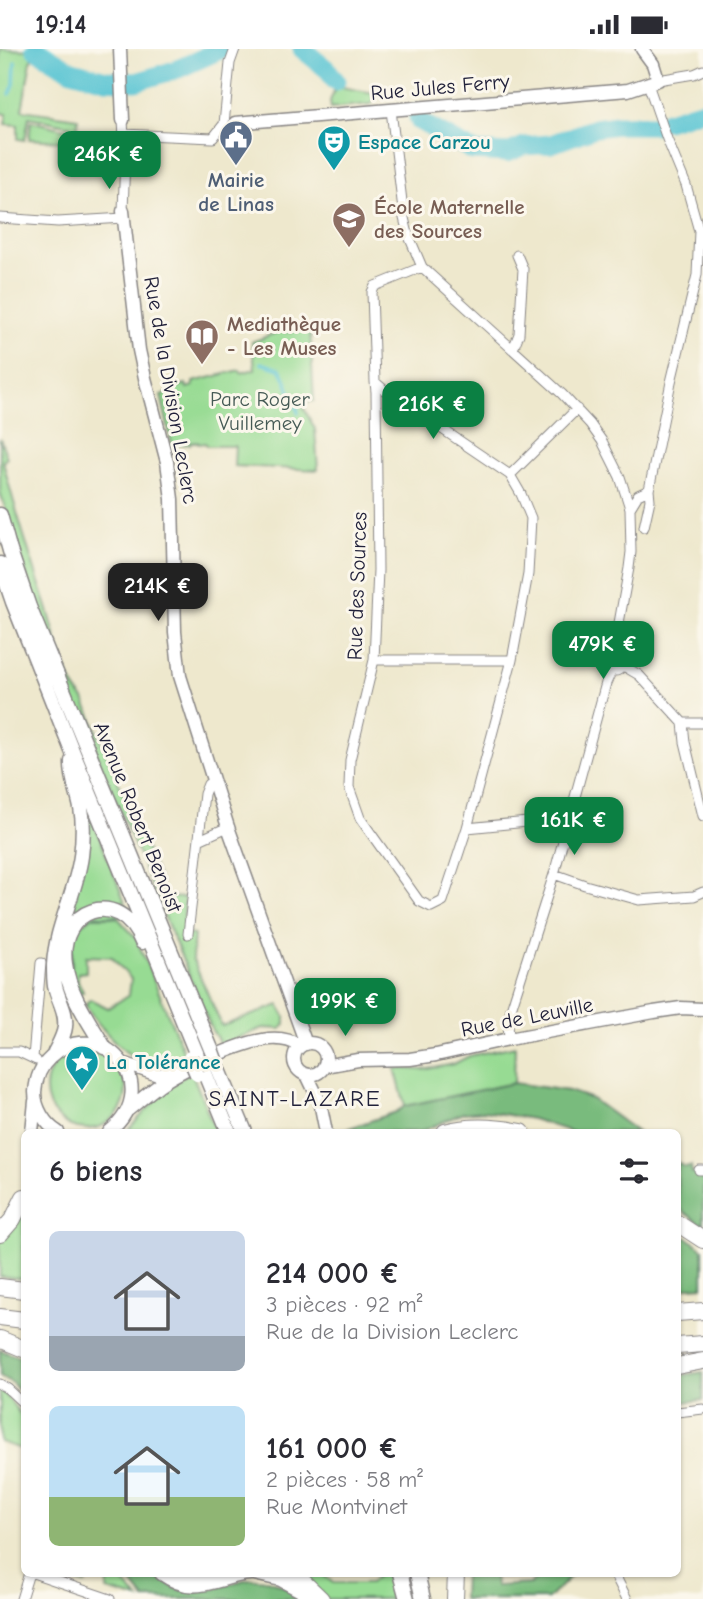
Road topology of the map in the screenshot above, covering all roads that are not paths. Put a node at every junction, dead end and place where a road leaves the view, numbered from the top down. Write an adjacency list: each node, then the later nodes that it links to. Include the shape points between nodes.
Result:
1 (120, 49): 7 (street, Rue de la Division Leclerc)
2 (235, 49): 8 (street, via 230,63)
3 (644, 50): 5 (street, via 653,64)
4 (703, 70): 5 (street)
5 (653, 82): 6 (street, Rue Jules Ferry, via 628,90); 16 (street, via 656,109 699,231)
6 (391, 110): 8 (street, Rue Jules Ferry); 15 (street, via 404,218)
7 (123, 120): 9 (street, Rue de la Division Leclerc)
8 (229, 124): 9 (street, via 214,138)
9 (123, 134): 11 (street, Rue de la Division Leclerc)
10 (105, 149): 11 (street)
11 (124, 149): 12 (street, Rue de la Division Leclerc)
12 (124, 215): 13 (street, via 58,222); 32 (street, Rue de la Division Leclerc, via 139,350 172,499 180,676)
13 (0, 218)
14 (517, 255): 17 (street, via 523,269 519,334)
15 (422, 267): 17 (street); 18 (street, Rue des Sources, via 375,286 372,292)
16 (698, 292): 21 (street, via 671,382)
17 (513, 349): 19 (street)
18 (375, 382): 20 (street); 26 (street, Rue des Sources, via 379,570)
19 (577, 409): 20 (street); 22 (street, via 602,441)
20 (510, 475): 27 (street, via 531,518 528,574)
21 (649, 490): 22 (street, via 638,495); 24 (street)
22 (630, 508): 28 (street, via 631,552 615,645)
23 (0, 515): 53 (main road, Avenue Robert Benoist, via 29,607)
24 (644, 527)
25 (0, 564): 31 (main road, Avenue Robert Benoist)
26 (374, 660): 27 (street); 36 (street, Rue des Sources, via 350,760 349,787 360,818 419,901 431,907 443,901)
27 (512, 660): 36 (street)
28 (616, 664): 29 (street, via 639,675); 34 (street, via 606,683)
29 (683, 723): 30 (street); 33 (street)
30 (703, 723)
31 (73, 753): 49 (main road, via 83,835 54,963 66,1026); 53 (main road, Avenue Robert Benoist)
32 (214, 782): 35 (street, Rue de la Division Leclerc); 37 (street, via 204,794)
33 (703, 816)
34 (569, 820): 36 (street); 38 (street)
35 (228, 827): 37 (street); 43 (street, Rue de la Division Leclerc)
36 (467, 828)
37 (199, 840): 40 (street)
38 (554, 873): 39 (street, via 639,899); 45 (street, via 511,1009)
39 (703, 892)
40 (188, 934)
41 (41, 963): 51 (street)
42 (703, 1009): 45 (street, Rue de Leuville, via 654,1011)
43 (295, 1013): 44 (street, via 294,1026); 47 (street, Rue de la Division Leclerc)
44 (276, 1039): 47 (street, Rue de Leuville, via 288,1048); 53 (street, via 245,1045)
45 (509, 1039): 50 (street, Rue de Leuville, via 410,1059)
46 (104, 1047): 49 (street, via 79,1043); 52 (street); 53 (main road, via 77,1003 65,963 65,944 72,926 97,909 121,914 133,926)
47 (307, 1048): 50 (street, Rue de Leuville); 54 (street, via 326,1057); 54 (street, Rue de Leuville, via 294,1063 299,1071)
48 (0, 1052): 51 (street, via 19,1052)
49 (55, 1052): 51 (street)
50 (358, 1060): 54 (street, Rue de Leuville)
51 (38, 1061): 55 (street)
52 (123, 1063): 53 (street, via 158,1075); 56 (street, via 132,1086)
53 (200, 1063): 56 (street, via 159,1085); 60 (main road); 61 (main road, Avenue Robert Benoist); 62 (main road, Avenue Robert Benoist)
54 (317, 1071): 63 (street)
55 (35, 1094): 57 (street); 58 (street, via 44,1120)
56 (128, 1111): 59 (street)
57 (32, 1129)
58 (54, 1129)
59 (113, 1129)
60 (219, 1129)
61 (228, 1129)
62 (243, 1129)
63 (325, 1129)
64 (457, 1129): 65 (highway)
65 (499, 1129)
66 (21, 1203): 68 (highway)
67 (681, 1226): 69 (highway)
68 (0, 1234)
69 (703, 1240)
70 (0, 1287): 71 (highway)
71 (21, 1290)
72 (703, 1311): 73 (highway)
73 (681, 1313)
74 (0, 1317): 75 (highway)
75 (21, 1320)
76 (0, 1339): 79 (highway)
77 (703, 1344): 78 (highway)
78 (681, 1346)
79 (21, 1348)
80 (703, 1361): 81 (highway)
81 (681, 1365)
82 (0, 1384): 83 (street)
83 (21, 1401)
84 (703, 1409): 85 (street)
85 (681, 1412)
86 (29, 1577): 96 (street)
87 (43, 1577): 97 (street)
88 (168, 1577): 89 (main road, via 195,1585)
89 (231, 1577)
90 (272, 1577): 98 (main road)
91 (298, 1577): 98 (highway)
92 (401, 1577): 99 (main road)
93 (418, 1577): 100 (main road)
94 (456, 1577): 101 (highway)
95 (616, 1577): 102 (street)
96 (21, 1599)
97 (110, 1599)
98 (319, 1599)
99 (407, 1599)
100 (423, 1599)
101 (455, 1599)
102 (627, 1599)

